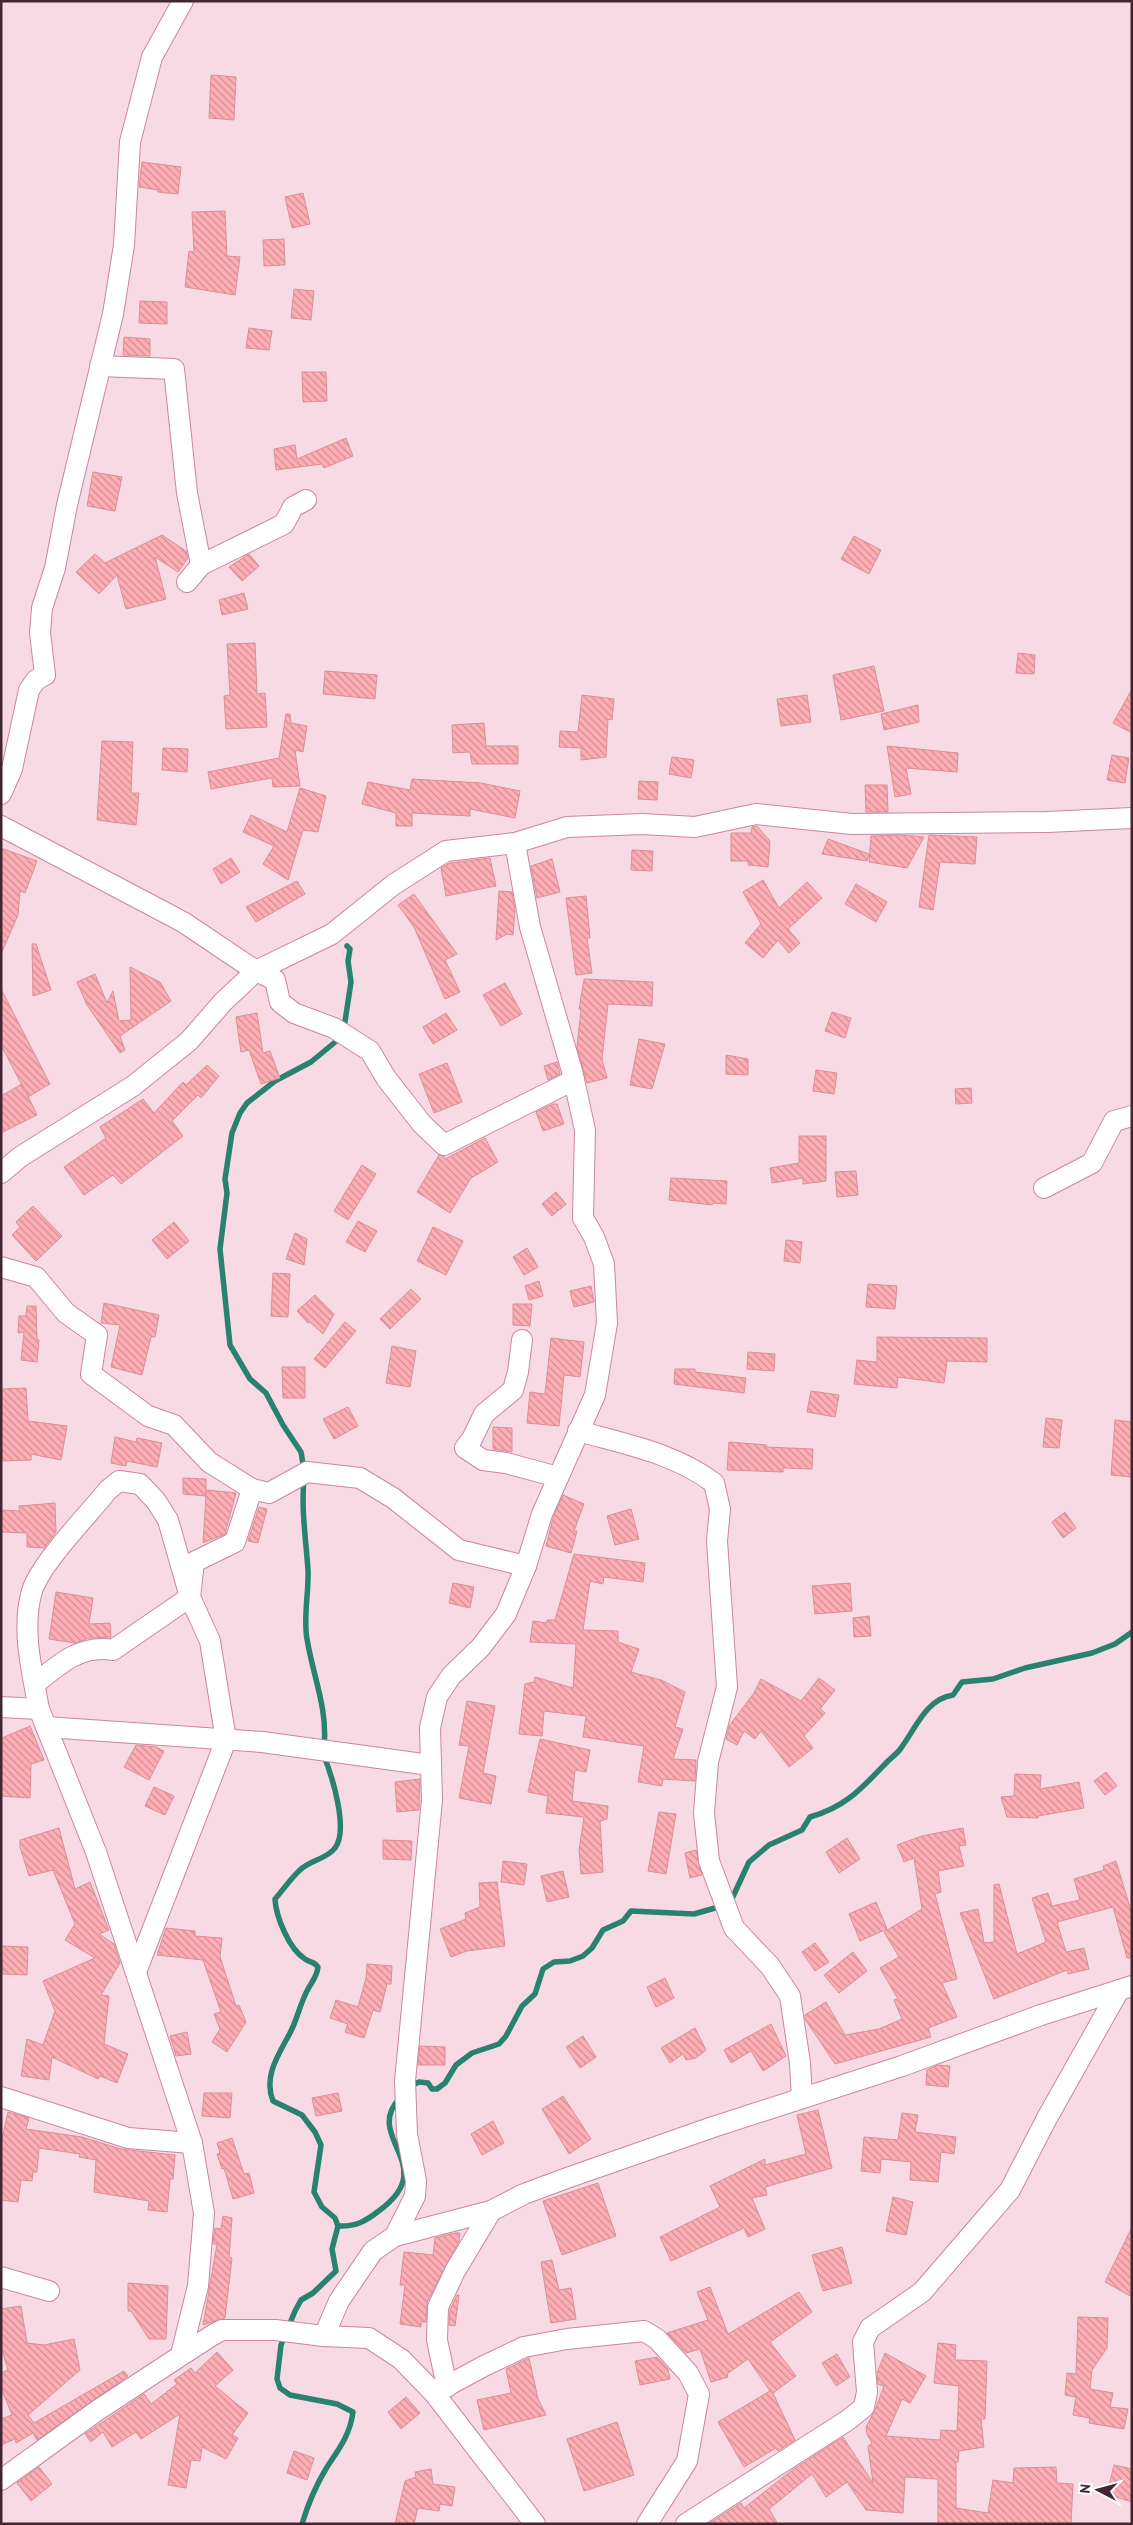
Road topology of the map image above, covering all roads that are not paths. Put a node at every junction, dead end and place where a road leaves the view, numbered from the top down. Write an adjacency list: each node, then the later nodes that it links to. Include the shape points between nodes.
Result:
1 (183, 1): 2 (street, via 152,57 130,142 124,245 113,314)
2 (100, 366): 4 (street, via 174,369 187,494); 6 (street, via 55,568 42,608 40,633 45,674 29,690 12,769)
3 (306, 500): 4 (street, via 294,508 284,524)
4 (201, 565): 5 (street)
5 (188, 582)
6 (1, 794)
7 (1132, 818): 9 (street, via 852,824 756,814 695,827 642,824 567,827)
8 (1, 826): 10 (street, via 183,922)
9 (514, 843): 10 (street, via 446,851 393,885 332,934); 11 (street, via 530,928)
10 (256, 971): 11 (street, via 275,980 280,1002 294,1013 334,1028 370,1051 386,1078 444,1145); 13 (street, via 189,1041 147,1075 20,1157)
11 (574, 1080): 17 (street, via 585,1130 583,1218 604,1264 607,1323 595,1395)
12 (1132, 1116): 14 (street, via 1114,1121 1092,1164)
13 (1, 1173)
14 (1044, 1188)
15 (1, 1267): 19 (street, via 36,1277 66,1313 97,1336 91,1374 148,1416 174,1425 209,1462)
16 (522, 1340): 18 (street, via 513,1390 484,1414 465,1448 483,1460)
17 (578, 1431): 18 (street); 30 (street, via 670,1458 695,1469 714,1483 720,1509 717,1541 727,1687 708,1762 704,1813 709,1860 734,1928 770,1966 790,1996)
18 (558, 1477): 20 (street, via 542,1514)
19 (252, 1489): 20 (street, via 269,1493 307,1472 360,1478 393,1498 459,1550); 21 (street, via 235,1542 194,1562)
20 (526, 1566): 26 (street, via 506,1614 481,1647 451,1676 437,1697 430,1728)
21 (190, 1597): 22 (street, via 113,1650 102,1647 87,1649 62,1662); 22 (street, via 168,1520 140,1484 119,1481 51,1559 32,1590 28,1612); 25 (street, via 210,1641)
22 (35, 1684): 24 (street)
23 (1, 1707): 24 (street)
24 (43, 1718): 25 (street); 27 (street, via 96,1852)
25 (226, 1740): 26 (street); 27 (street)
26 (430, 1765): 33 (street, via 432,1800 405,2081 407,2134 416,2181 414,2196)
27 (136, 1972): 31 (street)
28 (1125, 1988): 30 (street); 42 (street, via 1047,2118 1010,2190 922,2292 870,2328 863,2342 867,2392 864,2407)
29 (1, 2096): 31 (street, via 128,2138)
30 (802, 2098): 32 (street, via 524,2194)
31 (192, 2143): 37 (street, via 204,2214 198,2286)
32 (491, 2211): 33 (street); 38 (street, via 438,2306)
33 (395, 2236): 36 (street, via 373,2251 339,2301)
34 (1, 2278): 35 (street)
35 (48, 2291)
36 (324, 2336): 37 (street, via 275,2330 222,2330); 38 (street, via 369,2338)
37 (181, 2355): 39 (street, via 44,2447)
38 (440, 2390): 40 (street); 41 (street, via 524,2347 644,2331 657,2339 688,2373 699,2394 687,2461)
39 (1, 2480)
40 (535, 2524)
41 (647, 2524)
42 (686, 2524)

